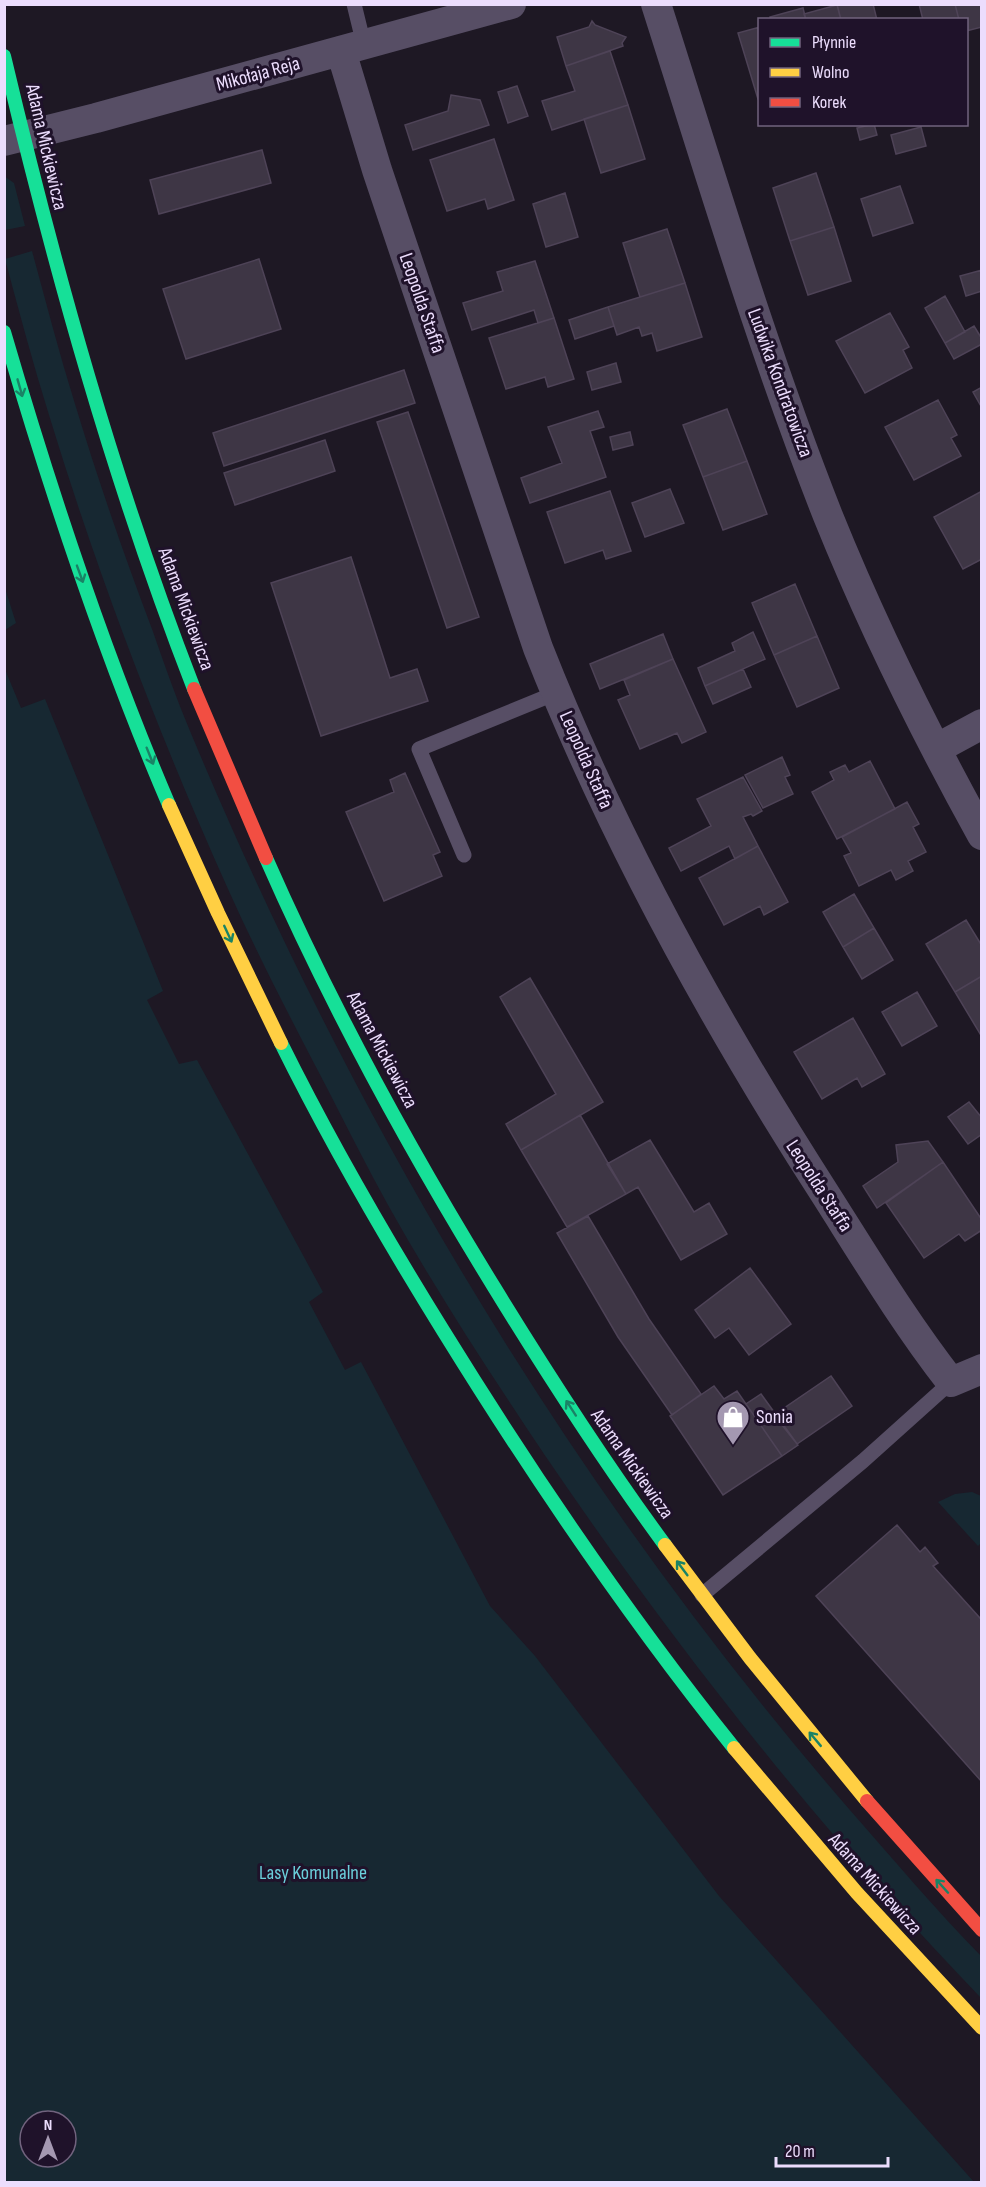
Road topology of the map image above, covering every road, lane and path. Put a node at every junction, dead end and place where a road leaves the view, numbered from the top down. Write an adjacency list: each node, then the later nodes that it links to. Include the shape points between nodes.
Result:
1 (354, 4): 4 (lane)
2 (511, 4): 4 (street, Mikołaja Reja)
3 (656, 4): 10 (street, Ludwika Kondratowicza, via 767,352 810,468 850,567)
4 (353, 48): 6 (street, Mikołaja Reja); 8 (street, Leopolda Staffa, via 377,170)
5 (4, 56): 6 (street, Adama Mickiewicza)
6 (14, 139): 14 (street, Adama Mickiewicza, one-way to 6, via 590,1438 449,1214 361,1053 276,881 212,735 153,578)
7 (4, 332): 16 (street, Adama Mickiewicza, one-way to 16, via 72,552 174,817 257,996 382,1231 511,1441 676,1674 799,1827)
8 (556, 693): 12 (lane, via 419,749); 13 (street, Leopolda Staffa, via 660,913 785,1134 918,1340)
9 (981, 724): 10 (street)
10 (936, 749): 11 (street, Ludwika Kondratowicza)
11 (981, 835)
12 (464, 855)
13 (973, 1375): 14 (lane)
14 (702, 1594): 15 (street, Adama Mickiewicza, one-way to 14, via 784,1702)
15 (981, 1929)
16 (981, 2028)

